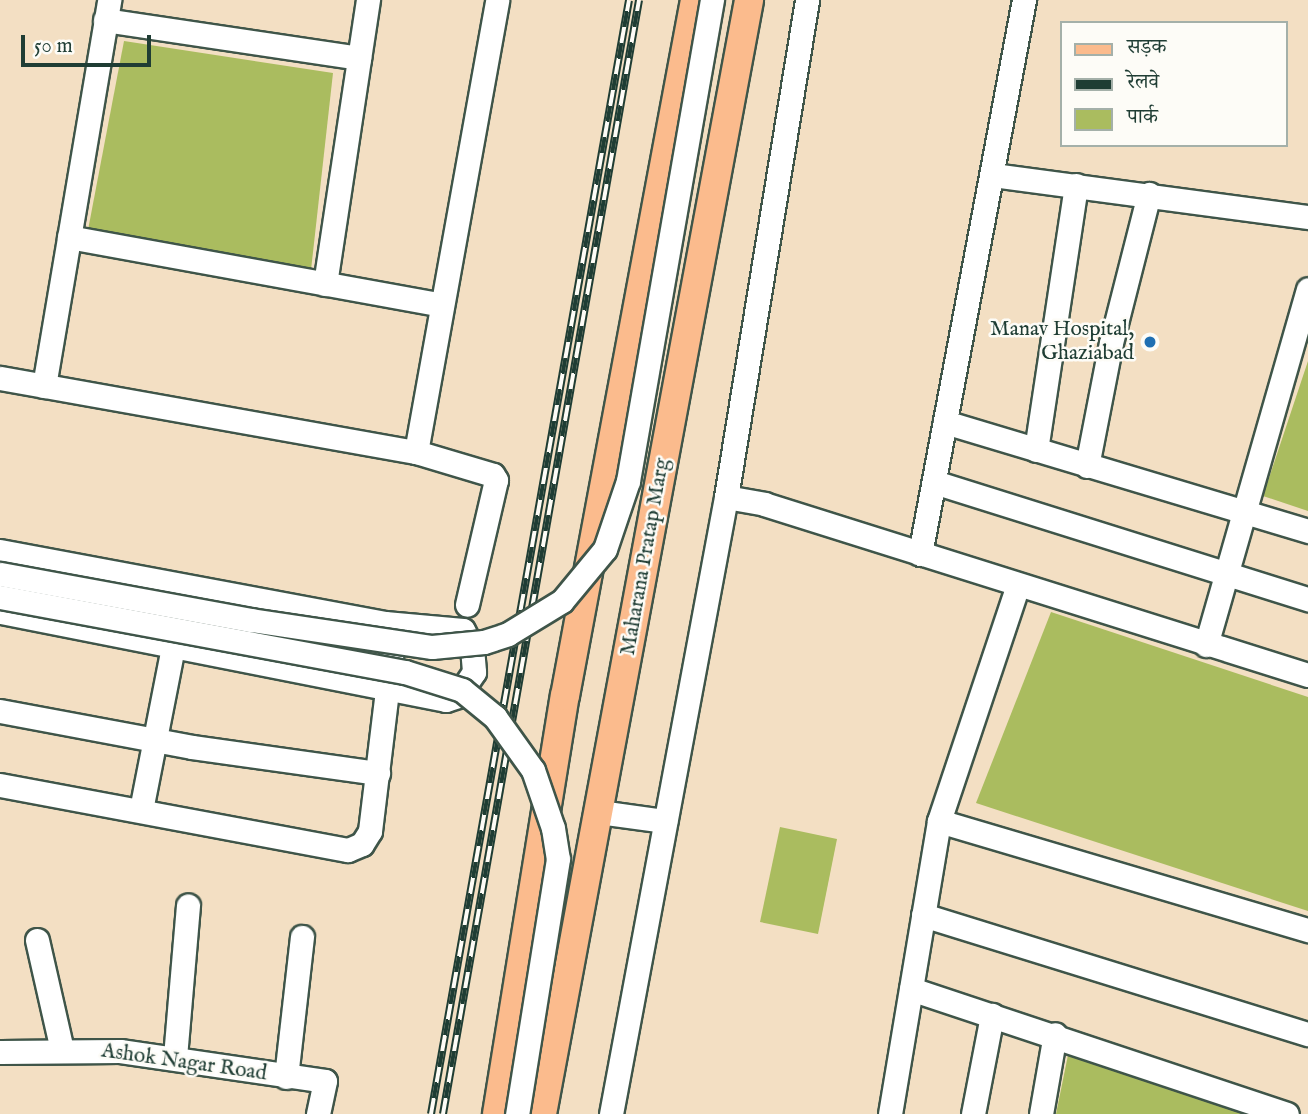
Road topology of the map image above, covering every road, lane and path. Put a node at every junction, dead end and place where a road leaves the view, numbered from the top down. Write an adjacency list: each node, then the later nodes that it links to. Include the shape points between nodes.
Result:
1 (368, 0): 9 (street)
2 (498, 0): 17 (street)
3 (695, 0): 50 (main road, via 565,696)
4 (712, 0): 31 (street, bridge, via 628,481 605,549 562,601 508,634 432,648 264,623)
5 (749, 0): 47 (main road, Maharana Pratap Marg)
6 (807, 0): 25 (street)
7 (1024, 0): 10 (street)
8 (107, 10): 9 (street); 14 (street)
9 (359, 58): 15 (street)
10 (993, 175): 11 (street); 20 (street)
11 (1076, 185): 12 (street); 21 (street)
12 (1149, 194): 13 (street); 23 (street, via 1111,343)
13 (1308, 217)
14 (69, 237): 15 (street); 19 (street)
15 (325, 284): 17 (street)
16 (1308, 289): 26 (street)
17 (442, 306): 22 (street)
18 (0, 378): 19 (street)
19 (44, 386): 22 (street)
20 (945, 422): 21 (street); 24 (street)
21 (1036, 450): 23 (street)
22 (416, 452): 35 (street, via 484,470 496,480)
23 (1087, 466): 26 (street)
24 (934, 482): 29 (street); 30 (street)
25 (726, 497): 29 (street, via 764,504); 48 (street)
26 (1244, 511): 27 (street); 30 (street)
27 (1308, 531)
28 (0, 551): 37 (street)
29 (920, 554): 32 (street)
30 (1226, 573): 34 (street); 38 (street)
31 (0, 574)
32 (1018, 585): 38 (street); 49 (street)
33 (0, 597): 67 (street, bridge, via 405,672 462,690 495,717 533,770 553,828 558,859)
34 (1308, 599)
35 (467, 605)
36 (0, 612): 39 (street)
37 (395, 625): 41 (street); 41 (street, via 463,630 472,648 474,672 458,696 446,700)
38 (1206, 645): 40 (street)
39 (173, 647): 41 (street); 43 (street)
40 (1308, 675)
41 (388, 689): 44 (street)
42 (0, 711): 43 (street)
43 (157, 740): 44 (street); 46 (street)
44 (378, 773): 46 (street, via 370,831 362,844 348,850)
45 (0, 785): 46 (street)
46 (141, 810)
47 (599, 813): 48 (street); 51 (main road, Maharana Pratap Marg)
48 (665, 821): 69 (street)
49 (939, 821): 53 (street); 54 (street)
50 (539, 859): 51 (main road); 66 (main road)
51 (589, 866): 68 (main road, Maharana Pratap Marg)
52 (187, 906): 63 (street)
53 (923, 915): 57 (street); 60 (street)
54 (1308, 930)
55 (302, 937): 64 (street)
56 (37, 940): 61 (street)
57 (911, 989): 58 (street); 70 (street)
58 (992, 1015): 59 (street); 71 (street)
59 (1055, 1034): 72 (street); 73 (street)
60 (1308, 1034)
61 (62, 1050): 62 (street, Ashok Nagar Road); 63 (street, Ashok Nagar Road)
62 (0, 1052)
63 (175, 1057): 64 (street, Ashok Nagar Road)
64 (286, 1077): 65 (street, Ashok Nagar Road, via 325,1081)
65 (318, 1114)
66 (497, 1114)
67 (517, 1114)
68 (542, 1114)
69 (611, 1114)
70 (890, 1114)
71 (974, 1114)
72 (1041, 1114)
73 (1287, 1114)

